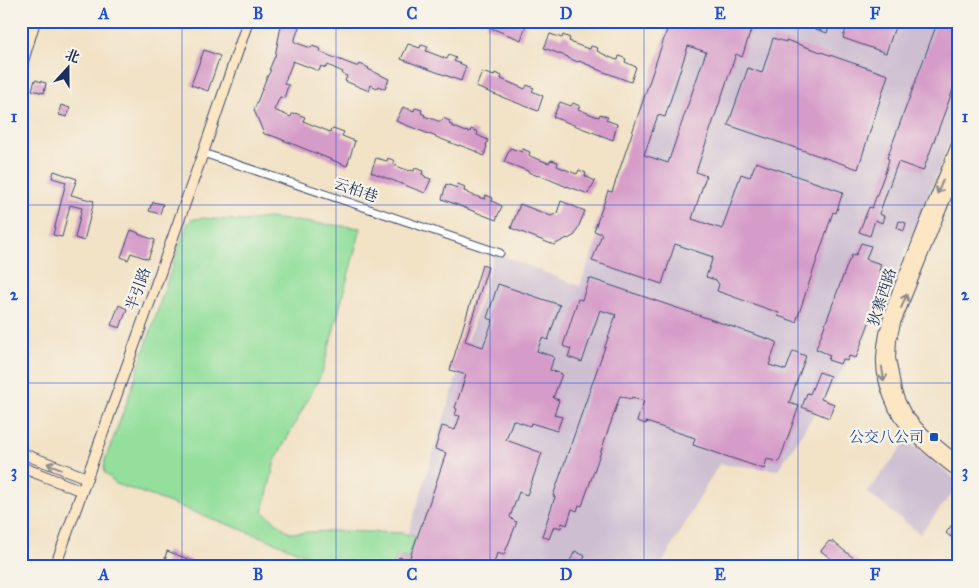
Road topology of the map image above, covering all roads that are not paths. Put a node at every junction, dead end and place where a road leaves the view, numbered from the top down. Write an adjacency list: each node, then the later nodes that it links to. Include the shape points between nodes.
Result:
1 (35, 21): 3 (main road)
2 (248, 21): 5 (main road, 半引路)
3 (21, 68)
4 (958, 142): 11 (main road, 狄寨西路, one-way to 11, via 888,319 882,357 885,383 902,420)
5 (203, 153): 7 (street, 云柏巷); 12 (main road, 半引路)
6 (958, 167): 9 (main road, 狄寨西路, one-way to 6, via 906,414 896,391 890,358 895,323)
7 (500, 253)
8 (21, 453): 12 (main road, one-way to 8)
9 (958, 462)
10 (21, 468): 13 (main road)
11 (958, 472)
12 (87, 478): 13 (main road, 半引路)
13 (82, 491): 14 (main road, 半引路)
14 (55, 567)

